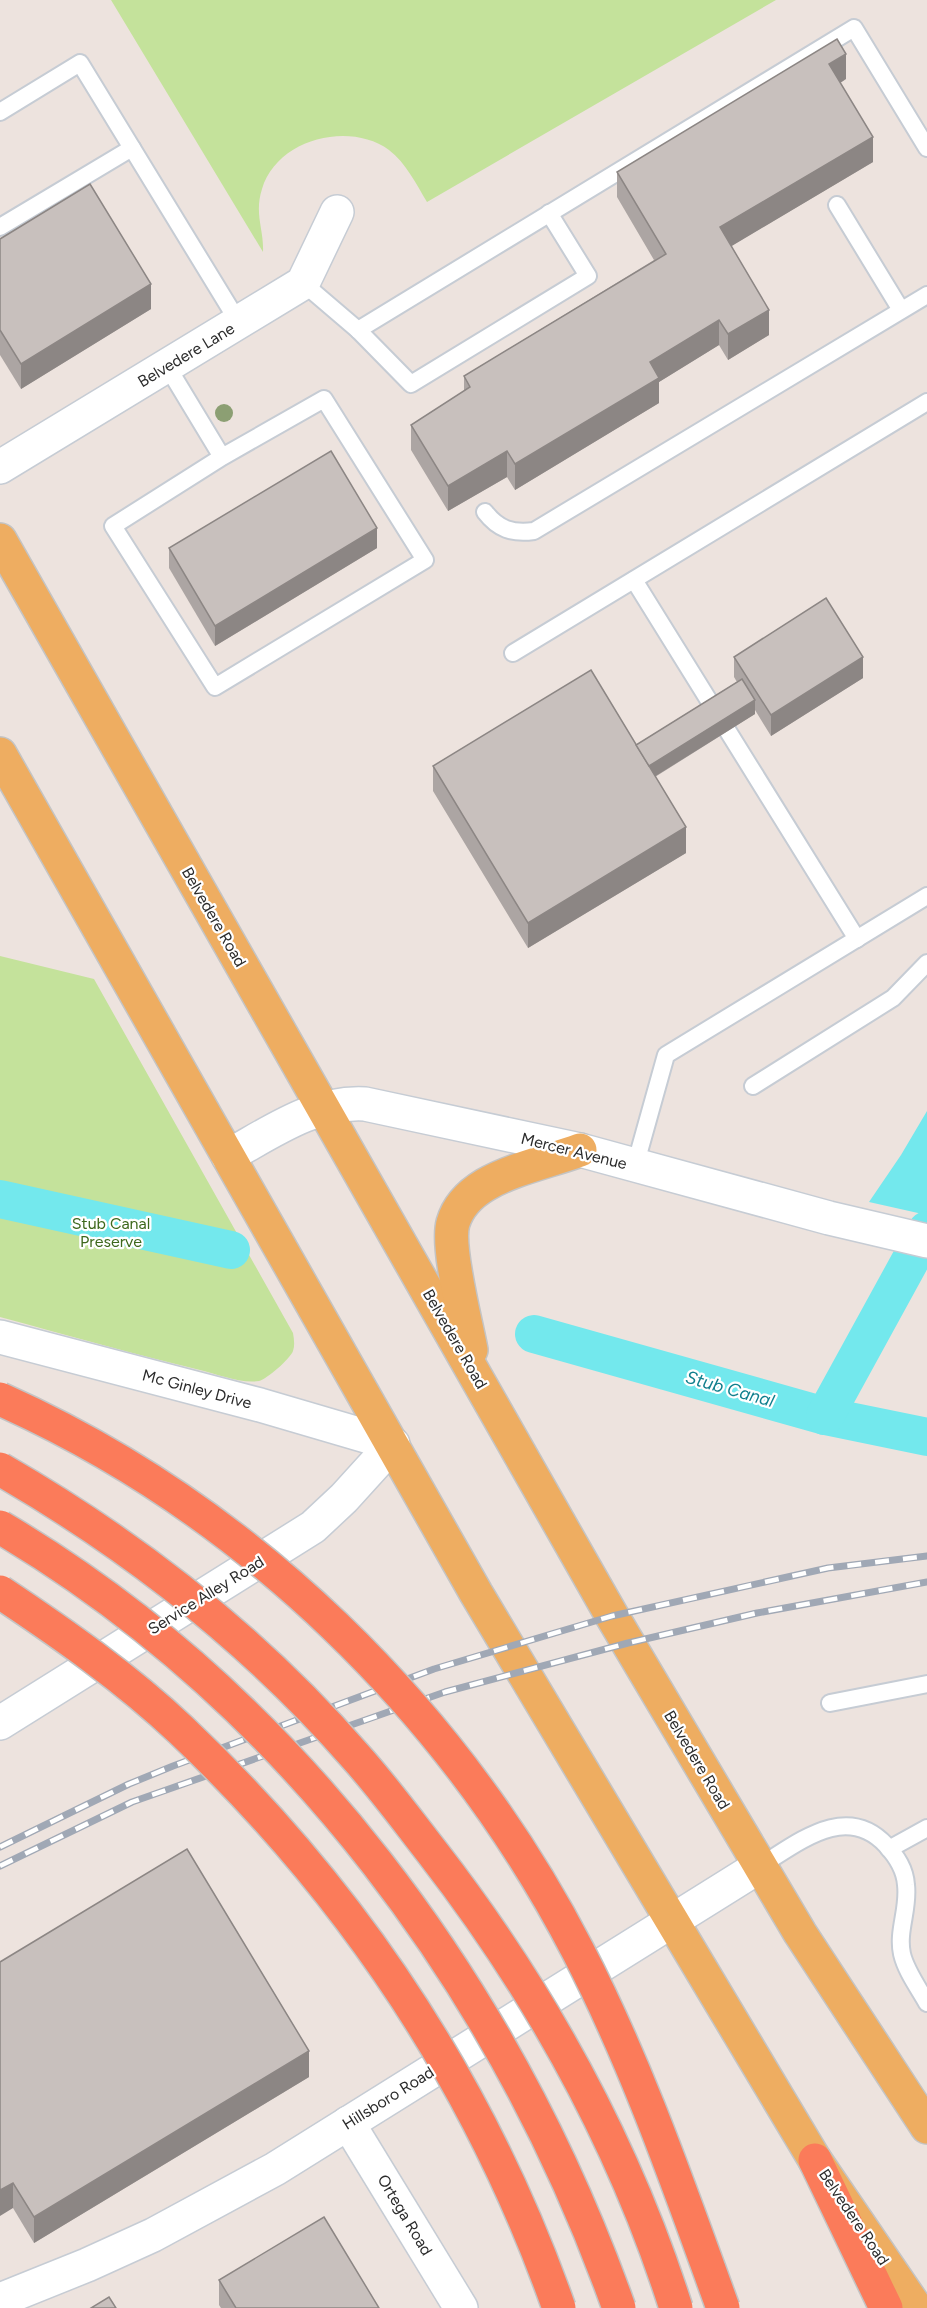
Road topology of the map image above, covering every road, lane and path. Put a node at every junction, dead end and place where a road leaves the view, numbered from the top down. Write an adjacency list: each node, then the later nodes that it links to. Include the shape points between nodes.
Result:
1 (0, 112): 2 (lane, via 80,63)
2 (132, 148): 7 (lane); 11 (lane)
3 (927, 148): 6 (lane, via 854,28)
4 (837, 205): 10 (lane)
5 (337, 212): 8 (street)
6 (549, 213): 12 (lane); 12 (lane, via 588,276 549,300 411,384)
7 (0, 227)
8 (303, 283): 11 (street, Belvedere Lane); 12 (lane)
9 (927, 295): 10 (lane)
10 (901, 310): 17 (lane, via 534,531 506,530)
11 (239, 323): 13 (street, Belvedere Lane)
12 (358, 330)
13 (167, 366): 15 (lane); 16 (street, Belvedere Lane)
14 (927, 402): 19 (lane)
15 (222, 457): 15 (lane, via 113,526 215,687 425,560 324,399)
16 (0, 467)
17 (485, 512)
18 (0, 540): 26 (main road, Belvedere Road)
19 (634, 580): 20 (lane); 23 (lane)
20 (513, 653)
21 (4, 772): 28 (main road, Belvedere Road)
22 (927, 896): 23 (lane)
23 (857, 939): 29 (lane, via 666,1055)
24 (927, 963): 25 (lane, via 893,998)
25 (753, 1086)
26 (324, 1108): 27 (street, Mercer Avenue, via 365,1104); 28 (street, Mercer Avenue); 32 (main road, Belvedere Road)
27 (580, 1150): 29 (street, Mercer Avenue); 32 (main road, via 486,1184 470,1196 457,1214 452,1225 453,1253)
28 (228, 1156): 34 (main road, Belvedere Road)
29 (635, 1166): 30 (street, Mercer Avenue)
30 (927, 1240)
31 (0, 1337): 34 (street, Mc Ginley Drive)
32 (476, 1375): 43 (main road, Belvedere Road)
33 (0, 1399): 54 (highway, bridge, via 115,1458 252,1553 367,1658 459,1763 542,1887 607,2009 667,2154)
34 (393, 1444): 40 (street, Service Alley Road, via 313,1527); 44 (main road, Belvedere Road, via 476,1593)
35 (0, 1469): 53 (highway, bridge, via 106,1536 248,1648 356,1756 403,1814 504,1950 583,2083 618,2154)
36 (0, 1527): 52 (highway, bridge, via 121,1609 222,1694 310,1784 362,1845 447,1961 521,2084 582,2212)
37 (0, 1592): 51 (highway, bridge, via 110,1671 180,1729 286,1840 344,1910 394,1977 476,2114 513,2187)
38 (927, 1684): 39 (lane)
39 (830, 1703)
40 (0, 1723)
41 (927, 1828): 42 (lane)
42 (889, 1849): 43 (lane, via 866,1830 836,1827 821,1829); 45 (lane, via 902,1868 907,1889 902,1954)
43 (760, 1866): 44 (street, Hillsboro Road); 47 (main road, Belvedere Road)
44 (672, 1921): 46 (street, Hillsboro Road); 48 (main road, Belvedere Road)
45 (927, 2003)
46 (348, 2123): 49 (street, Hillsboro Road, via 275,2169 153,2235); 50 (street, Ortega Road)
47 (927, 2127)
48 (815, 2160): 55 (highway); 56 (main road, Belvedere Road)
49 (0, 2300)
50 (461, 2308)
51 (560, 2308)
52 (619, 2308)
53 (676, 2308)
54 (723, 2308)
55 (886, 2308)
56 (916, 2308)

